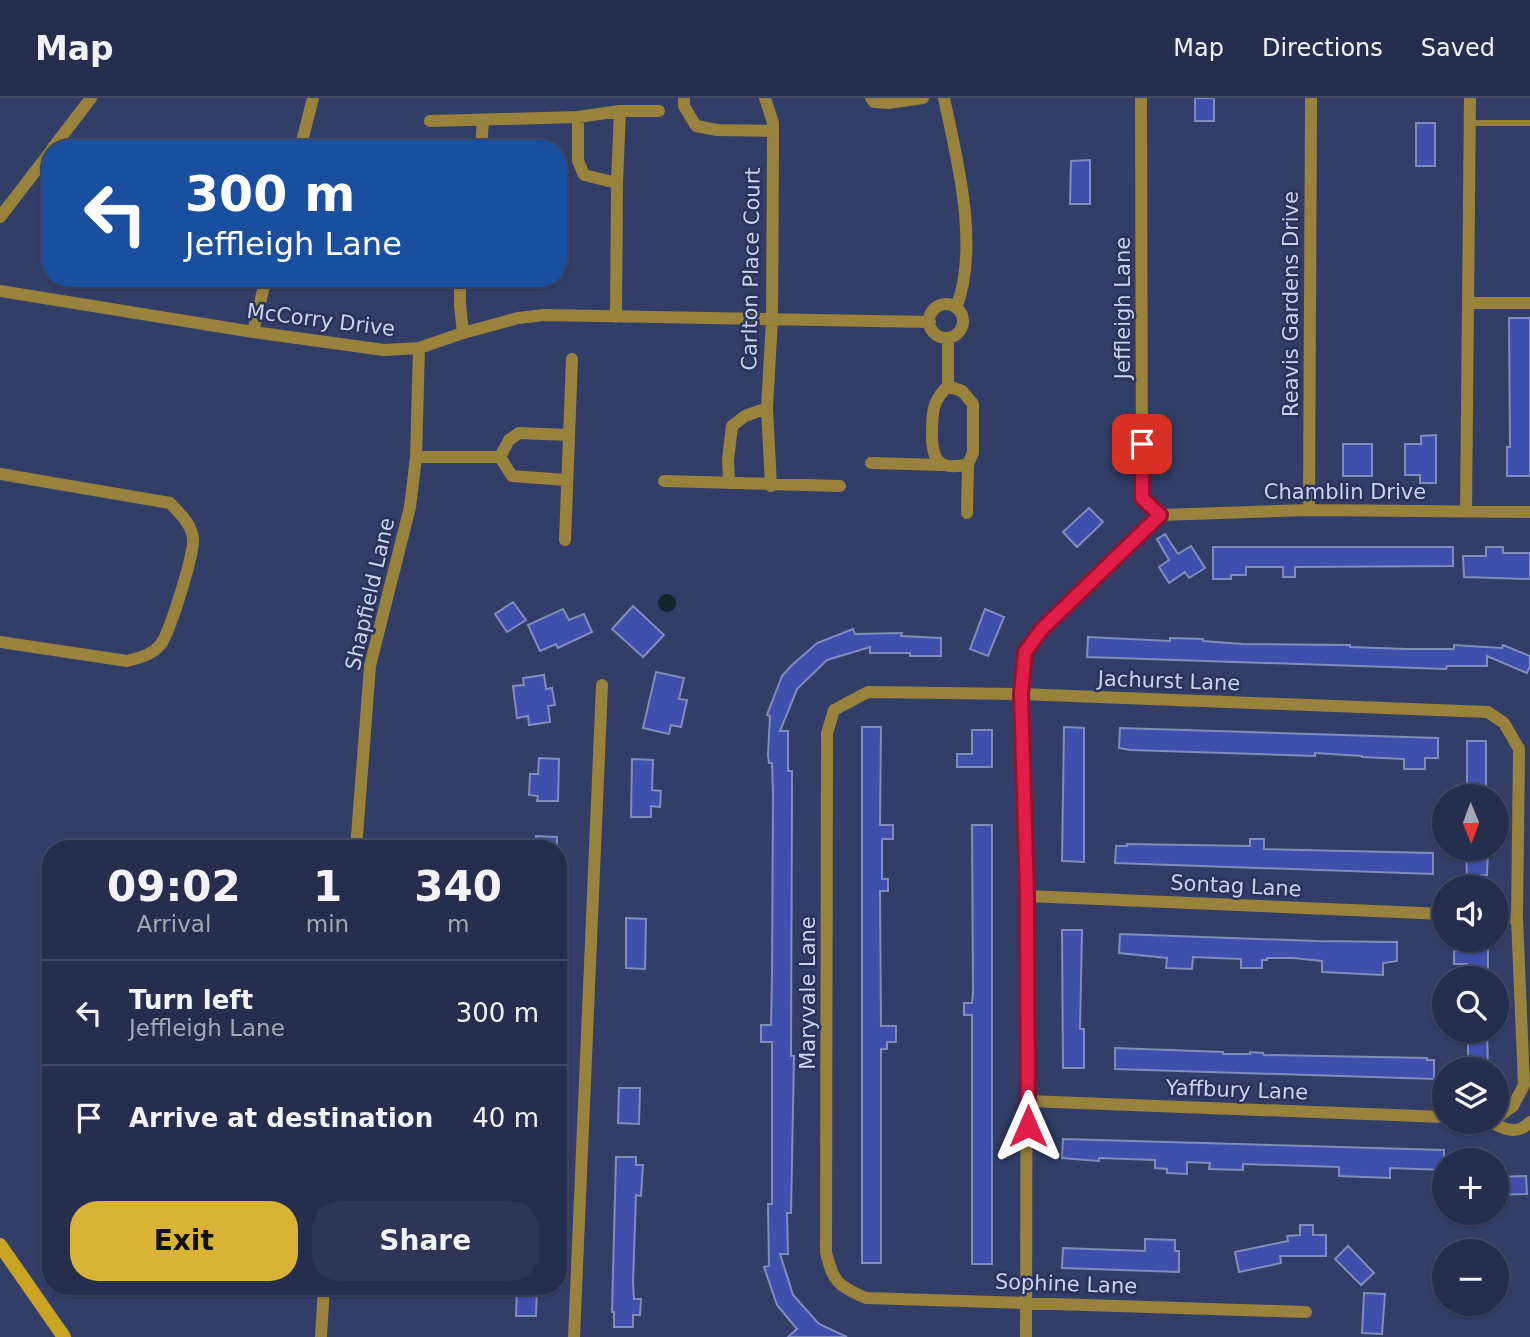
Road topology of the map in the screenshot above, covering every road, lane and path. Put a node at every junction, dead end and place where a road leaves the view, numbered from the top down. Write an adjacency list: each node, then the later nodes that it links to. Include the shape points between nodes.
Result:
1 (91, 98): 19 (street)
2 (313, 98): 20 (street)
3 (684, 98): 18 (street, via 696,126)
4 (765, 98): 18 (street, Carlton Place Court)
5 (871, 98): 6 (street, via 888,103)
6 (922, 98)
7 (944, 98): 30 (street, via 963,191 966,255)
8 (1141, 98): 57 (street, Jeffleigh Lane, via 1142,498)
9 (1311, 98): 53 (street, Reavis Gardens Drive)
10 (1470, 98): 16 (street)
11 (620, 111): 12 (street); 13 (street); 23 (street)
12 (659, 111)
13 (578, 117): 14 (street); 23 (street, via 576,135 583,175)
14 (484, 120): 15 (street); 21 (street)
15 (430, 121)
16 (1469, 123): 17 (lane); 28 (street)
17 (1530, 123)
18 (773, 131): 32 (street, Carlton Place Court)
19 (60, 140)
20 (302, 140)
21 (482, 140)
22 (42, 163): 24 (street)
23 (617, 183): 31 (street)
24 (0, 217)
25 (264, 287): 34 (street)
26 (460, 287): 35 (street)
27 (0, 291): 34 (street, McCorry Drive)
28 (1468, 303): 29 (street); 54 (street)
29 (1530, 303)
30 (956, 308): 33 (street, via 941,305 932,312); 36 (street, via 963,324 958,334)
31 (616, 317): 32 (street, McCorry Drive); 35 (street, McCorry Drive, via 544,315)
32 (772, 320): 33 (street, McCorry Drive); 40 (street, Carlton Place Court)
33 (930, 322): 36 (street, via 933,332)
34 (253, 332): 37 (street, McCorry Drive, via 384,349)
35 (463, 332): 37 (street, McCorry Drive)
36 (948, 338): 39 (street)
37 (419, 348): 42 (street, Shapfield Lane)
38 (572, 359): 41 (street)
39 (948, 386): 45 (street, via 962,391 973,404 973,453); 46 (street, via 932,408 932,452)
40 (767, 408): 50 (street, via 733,426); 51 (street, Carlton Place Court)
41 (568, 435): 43 (street, via 519,433); 48 (street)
42 (416, 457): 43 (street); 63 (street, Shapfield Lane, via 411,507 370,666)
43 (500, 457): 48 (street, via 512,476)
44 (871, 463): 46 (street)
45 (968, 464): 46 (street); 56 (street)
46 (942, 465)
47 (0, 474): 59 (street, via 170,503 185,519 193,539 180,598 160,644 146,656 127,661)
48 (566, 480): 58 (street)
49 (664, 481): 50 (street)
50 (729, 483): 51 (street)
51 (771, 486): 52 (street)
52 (840, 486)
53 (1309, 510): 54 (street, Chamblin Drive); 57 (street, Chamblin Drive)
54 (1466, 511): 55 (street, Chamblin Drive)
55 (1530, 512)
56 (967, 513)
57 (1160, 515): 61 (street, via 1042,629 1025,652)
58 (565, 540)
59 (0, 642)
60 (602, 685): 81 (street)
61 (1021, 694): 62 (street, Jachurst Lane, via 868,692); 64 (street); 67 (street, Jachurst Lane, via 1488,712 1504,723 1519,749)
62 (834, 710): 75 (street, Maryvale Lane, via 827,733 825,1252)
63 (357, 840)
64 (1027, 896): 65 (street, Sontag Lane); 69 (street)
65 (1432, 913)
66 (1509, 918): 67 (street)
67 (1517, 918): 68 (street)
68 (1527, 1082): 70 (street)
69 (1028, 1101): 71 (street, Yaffbury Lane); 77 (street)
70 (1509, 1109)
71 (1432, 1117)
72 (1530, 1122): 73 (street)
73 (1509, 1132)
74 (0, 1245): 79 (main road)
75 (832, 1276): 77 (street, Sophine Lane, via 866,1297)
76 (323, 1295): 80 (street)
77 (1027, 1301): 78 (street, Sophine Lane); 82 (street)
78 (1306, 1312)
79 (64, 1337)
80 (321, 1337)
81 (574, 1337)
82 (1027, 1337)

